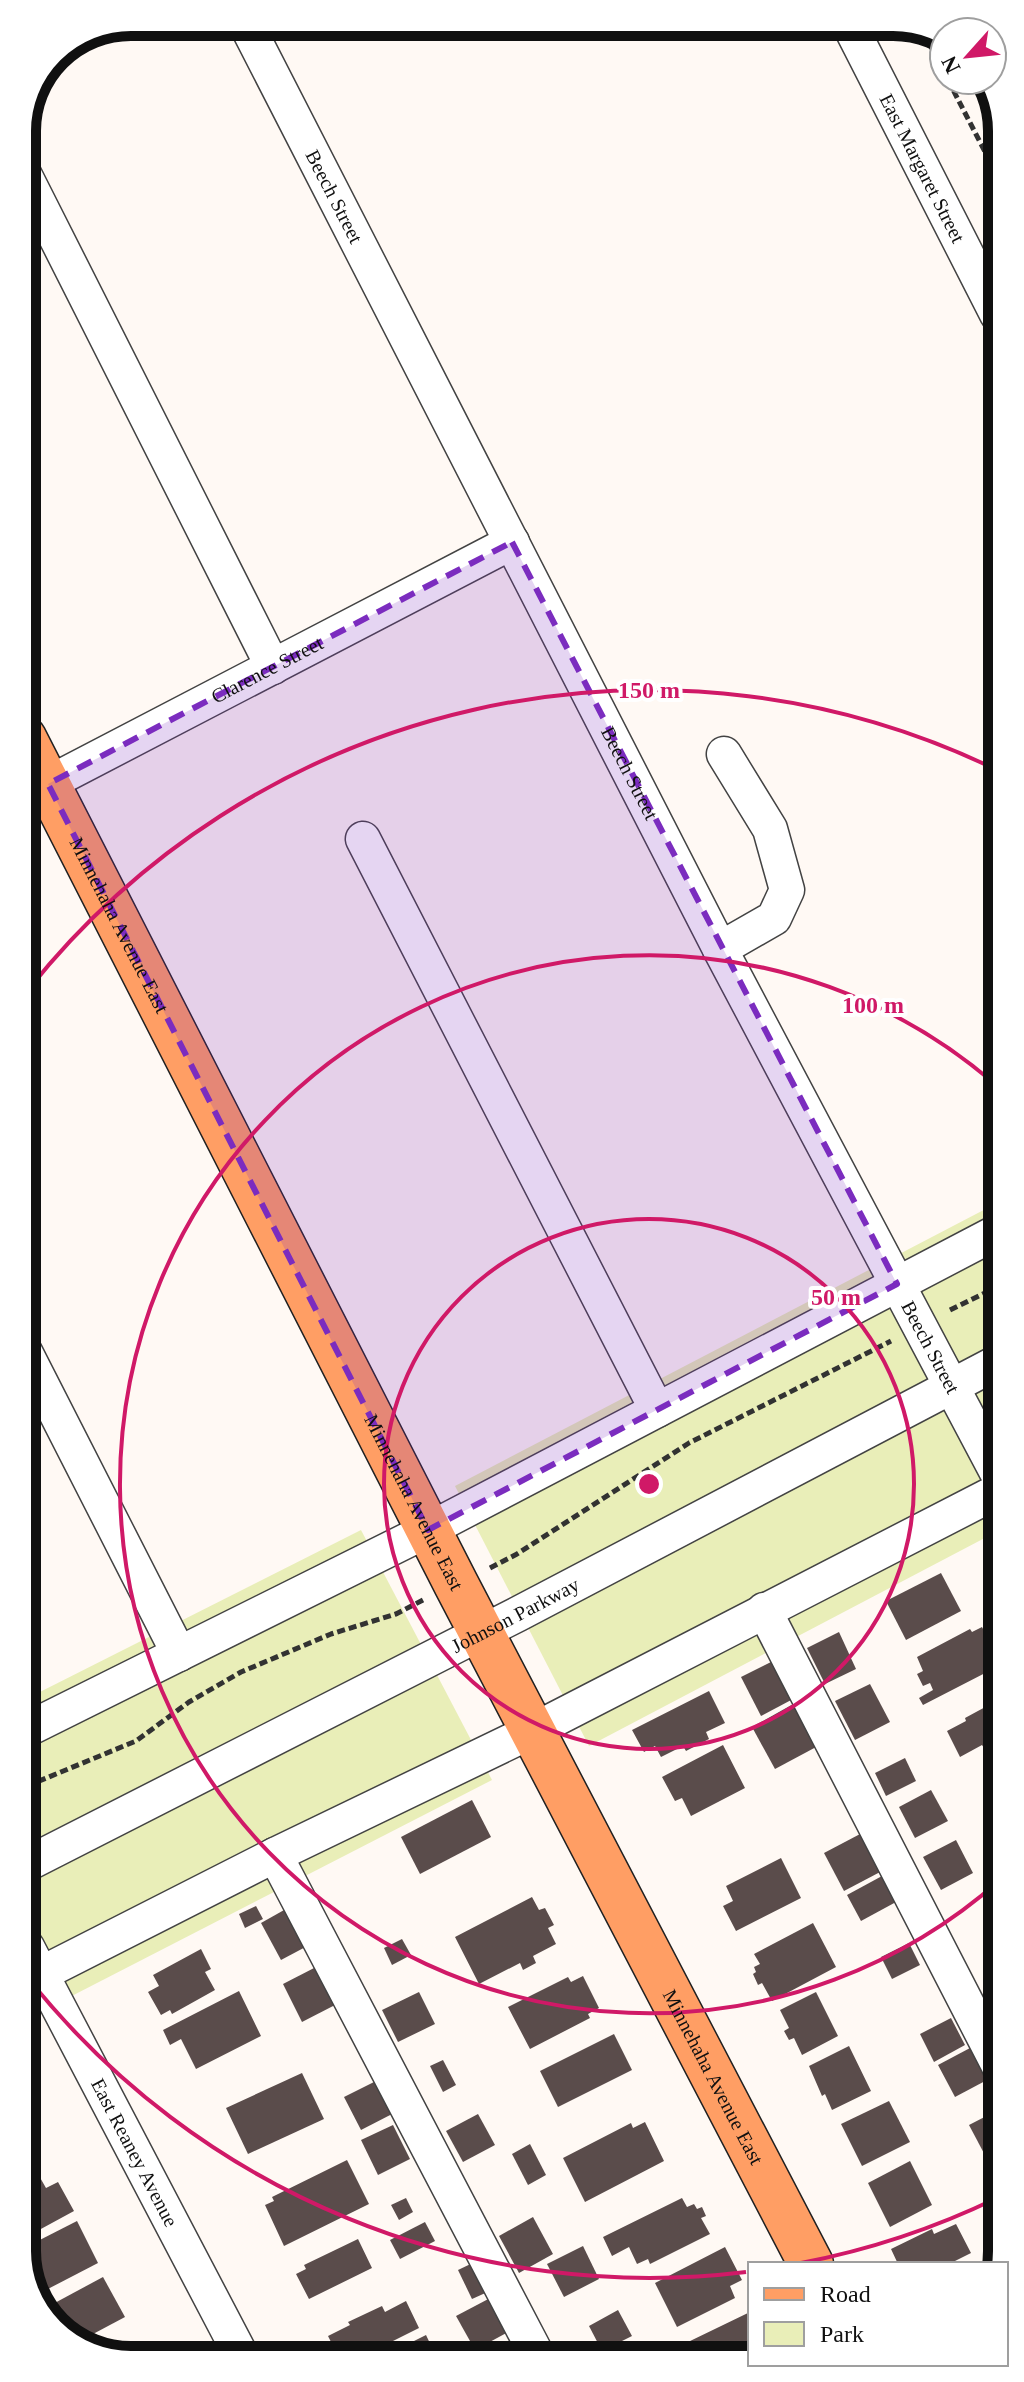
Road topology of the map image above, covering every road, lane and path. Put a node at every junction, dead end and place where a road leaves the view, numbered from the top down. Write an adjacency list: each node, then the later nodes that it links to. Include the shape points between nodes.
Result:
1 (252, 36): 7 (street, Beech Street)
2 (855, 36): 6 (street, East Margaret Street)
3 (956, 96): 4 (path)
4 (988, 158)
5 (36, 198): 8 (street)
6 (988, 289)
7 (512, 542): 8 (street, Clarence Street); 12 (street, Beech Street)
8 (273, 667): 10 (street, Clarence Street)
9 (724, 754): 12 (street, via 770,829 787,890 774,918)
10 (36, 790): 24 (main road, Minnehaha Avenue East)
11 (363, 839): 21 (street)
12 (720, 949): 14 (street, Beech Street)
13 (988, 1237): 14 (street)
14 (897, 1284): 20 (street, Beech Street); 21 (street)
15 (988, 1291): 16 (path)
16 (953, 1308)
17 (886, 1344): 25 (path, via 689,1443)
18 (988, 1367): 20 (street, Johnson Parkway)
19 (36, 1374): 29 (street)
20 (951, 1386): 22 (street, Beech Street); 28 (street, Johnson Parkway)
21 (657, 1410): 24 (street)
22 (988, 1455)
23 (988, 1496): 26 (street)
24 (428, 1530): 28 (main road, Minnehaha Avenue East); 29 (street)
25 (517, 1554)
26 (764, 1610): 31 (street); 37 (street)
27 (396, 1614): 32 (path, via 331,1634 241,1672 136,1741)
28 (481, 1633): 31 (main road, Minnehaha Avenue East); 34 (street, Johnson Parkway)
29 (179, 1654): 30 (street)
30 (36, 1725)
31 (532, 1731): 33 (street); 38 (main road, Minnehaha Avenue East)
32 (36, 1782)
33 (275, 1855): 35 (street); 40 (street)
34 (36, 1859)
35 (36, 1965)
36 (36, 1974): 39 (street, East Reaney Avenue)
37 (988, 2045)
38 (810, 2262)
39 (236, 2346)
40 (532, 2346)

